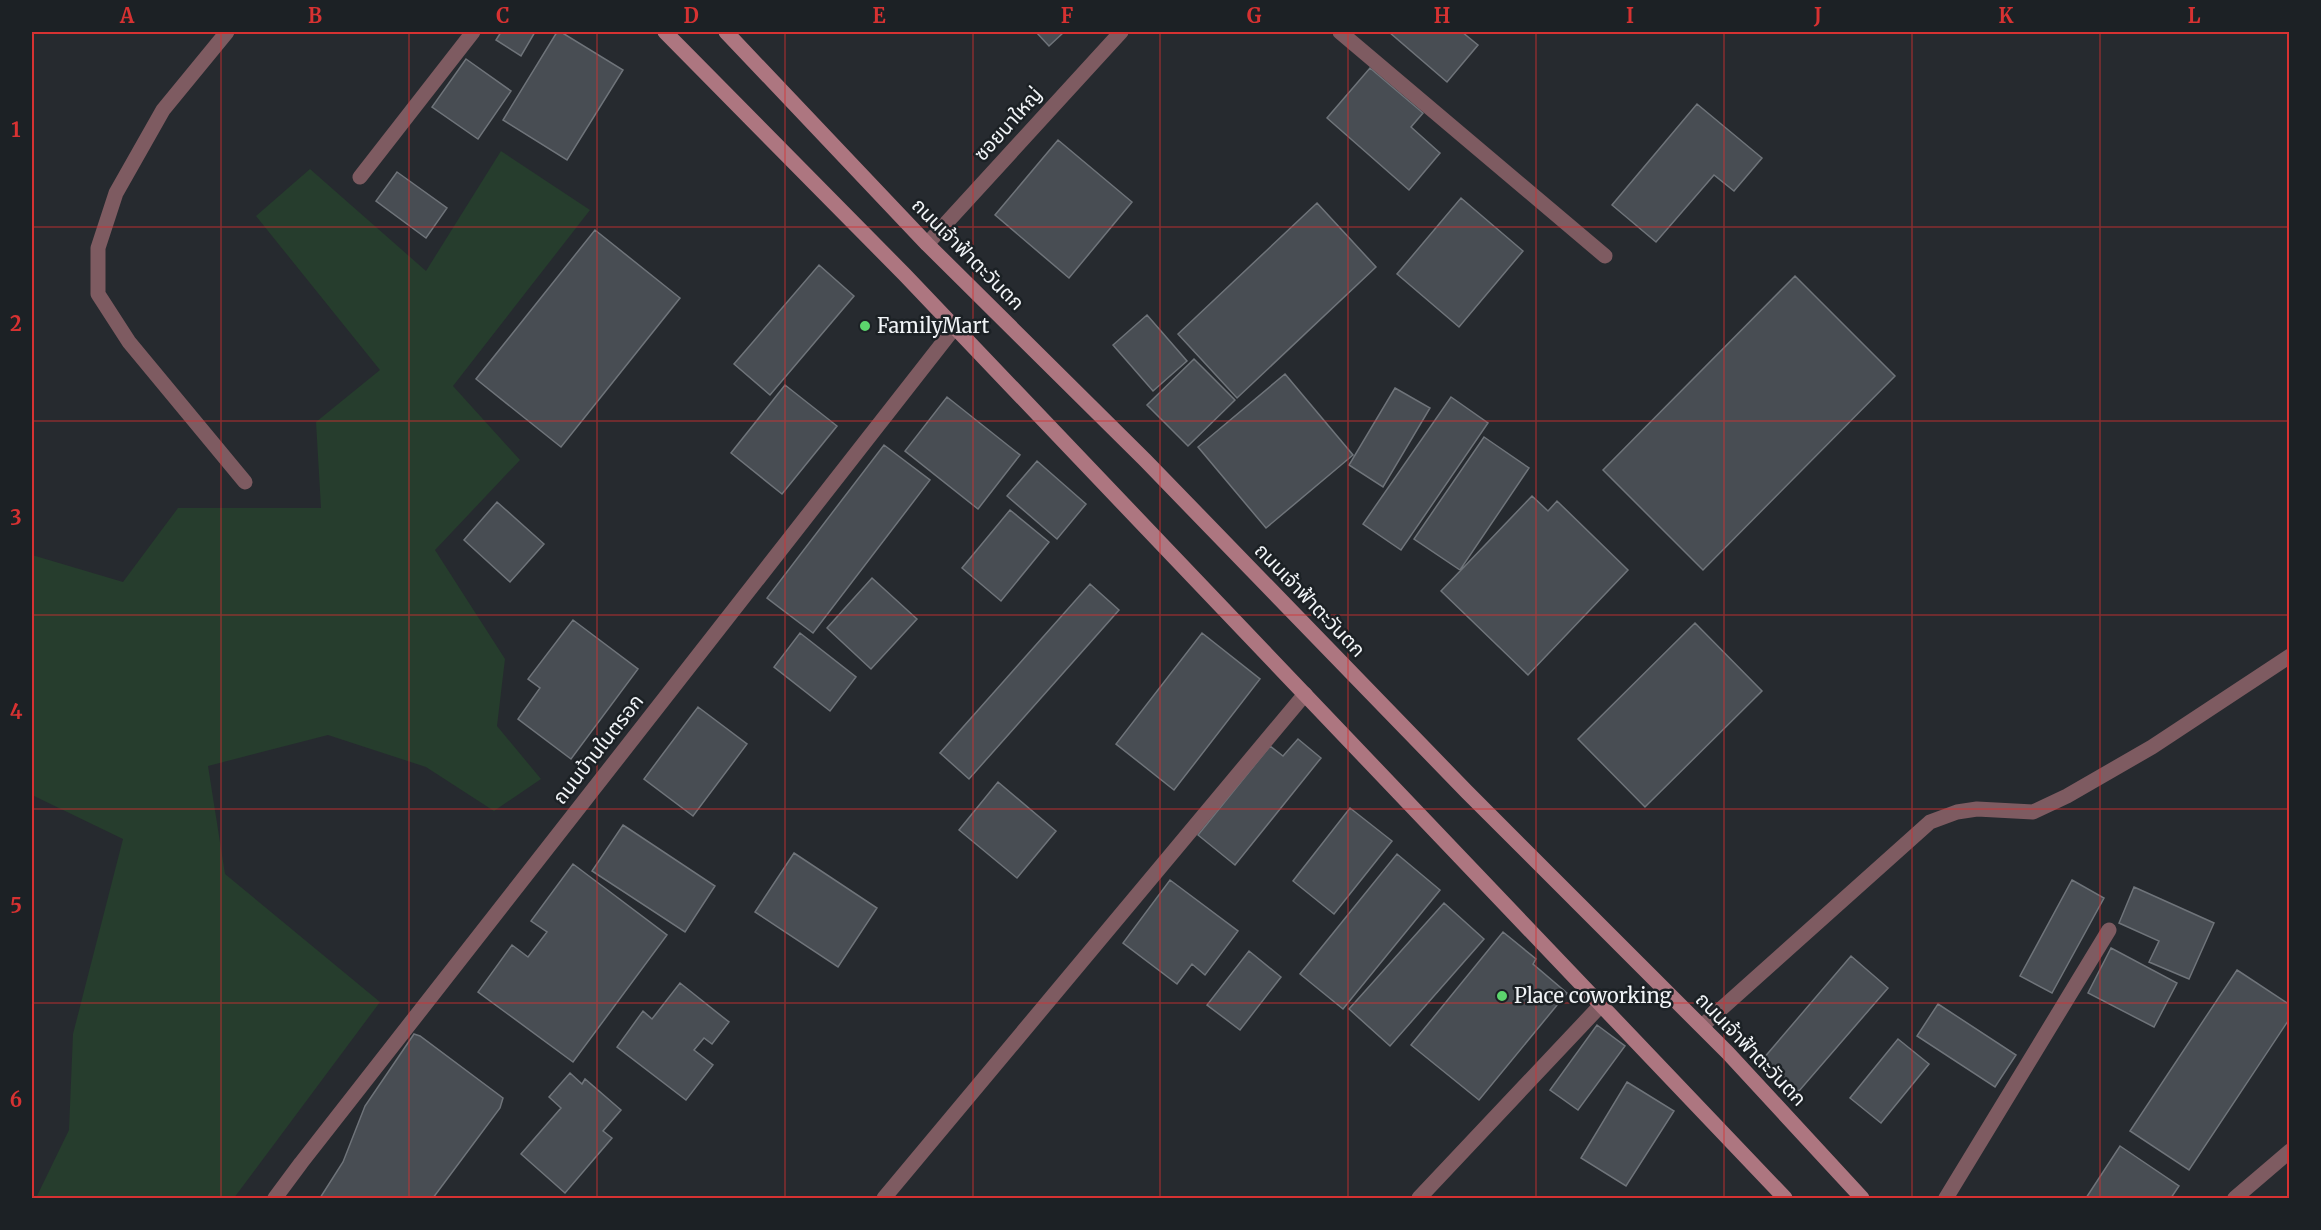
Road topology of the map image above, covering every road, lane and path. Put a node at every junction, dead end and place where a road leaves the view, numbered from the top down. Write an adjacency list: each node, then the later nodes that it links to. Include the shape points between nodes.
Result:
1 (227, 32): 11 (street, via 163,110 116,193 98,248 98,294 129,342)
2 (473, 32): 7 (street)
3 (665, 32): 10 (main road)
4 (726, 32): 8 (main road, ถนนเจ้าฟ้าตะวันตก)
5 (1121, 32): 8 (street, ซอยนาใหญ่)
6 (1340, 32): 9 (street)
7 (360, 177)
8 (927, 244): 16 (main road, ถนนเจ้าฟ้าตะวันตก, via 1146,460 1467,792)
9 (1605, 256)
10 (955, 327): 13 (main road); 18 (street, ถนนบ้านในตรอก)
11 (245, 482)
12 (2289, 656): 16 (street, via 2152,747 2033,812 1977,809 1930,822)
13 (1305, 694): 15 (main road); 19 (street)
14 (2109, 930): 23 (street)
15 (1601, 1005): 20 (street); 21 (main road)
16 (1702, 1026): 22 (main road, ถนนเจ้าฟ้าตะวันตก)
17 (2289, 1151): 24 (street)
18 (275, 1198)
19 (884, 1198)
20 (1419, 1198)
21 (1785, 1198)
22 (1862, 1198)
23 (1946, 1198)
24 (2235, 1198)

